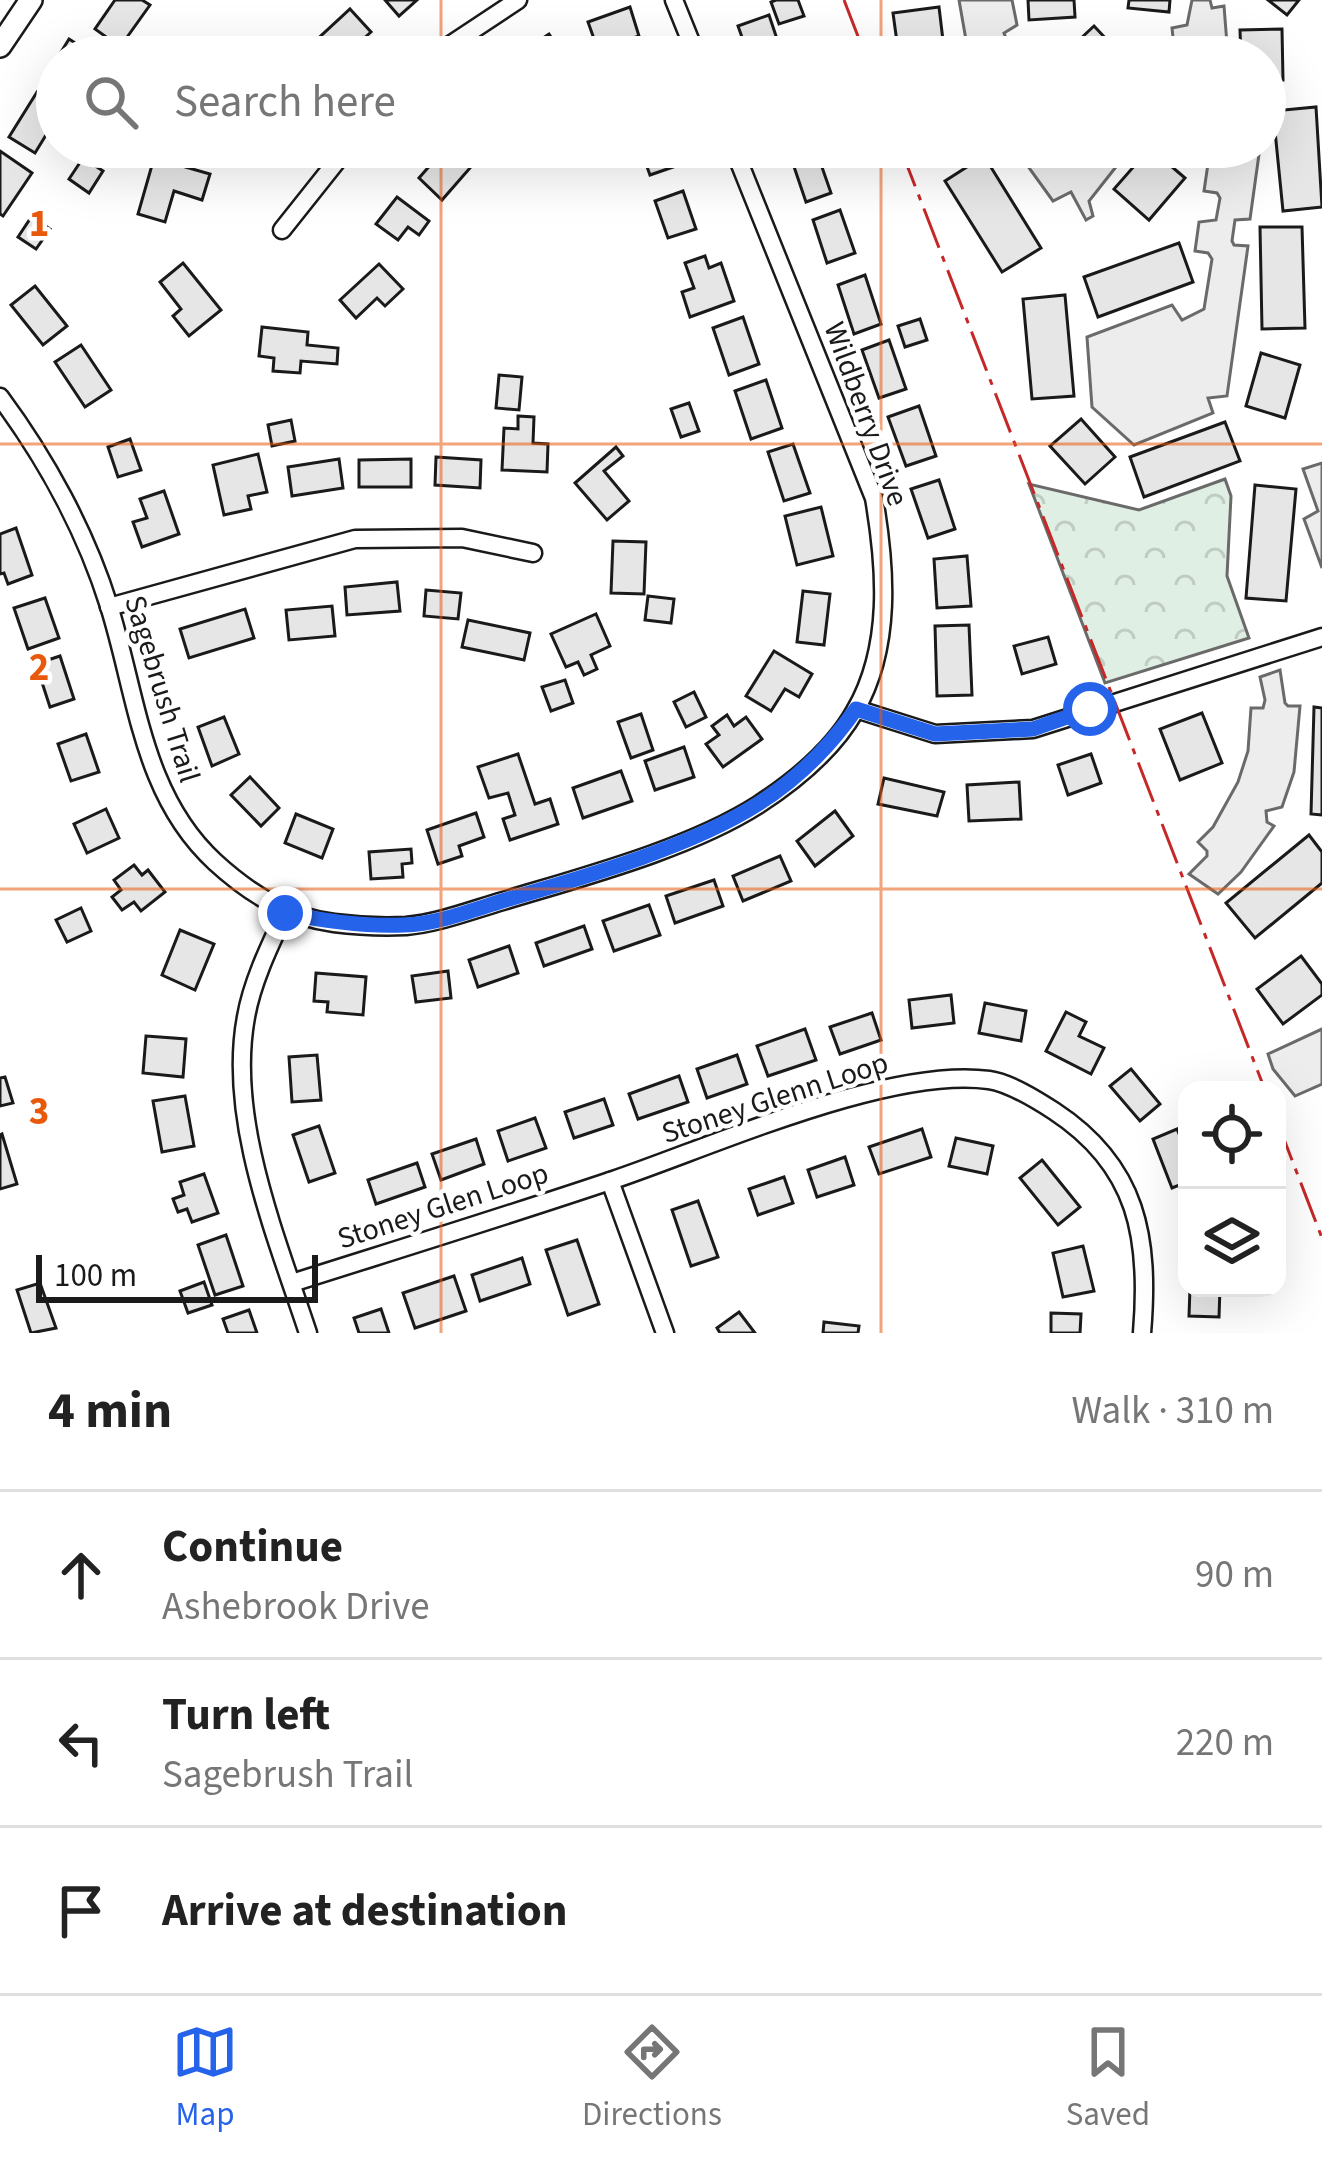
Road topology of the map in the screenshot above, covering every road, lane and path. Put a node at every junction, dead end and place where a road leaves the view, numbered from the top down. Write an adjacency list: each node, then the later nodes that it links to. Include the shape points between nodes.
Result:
1 (31, 0): 6 (street)
2 (518, 0): 4 (street)
3 (674, 0): 5 (street)
4 (464, 36)
5 (689, 36)
6 (0, 46)
7 (331, 168): 9 (street)
8 (741, 168): 14 (street, Wildberry Drive, via 874,498 884,604)
9 (282, 230)
10 (0, 397): 12 (street, Sagebrush Trail, via 68,510)
11 (532, 553): 12 (street, via 462,538 355,539)
12 (109, 607): 15 (street, Sagebrush Trail, via 150,764 172,811 212,860)
13 (1322, 637): 14 (street, via 1033,729 935,734)
14 (856, 709): 15 (street, Sagebrush Trail, via 791,782 701,834 408,926)
15 (285, 913): 17 (street, via 246,1014 240,1074 249,1136)
16 (610, 1181): 17 (street, Stoney Glen Loop); 19 (street); 20 (street, Stoney Glenn Loop, via 921,1080 992,1080 1088,1133 1119,1171 1141,1227)
17 (292, 1283): 18 (street)
18 (308, 1333)
19 (665, 1333)
20 (1142, 1333)

